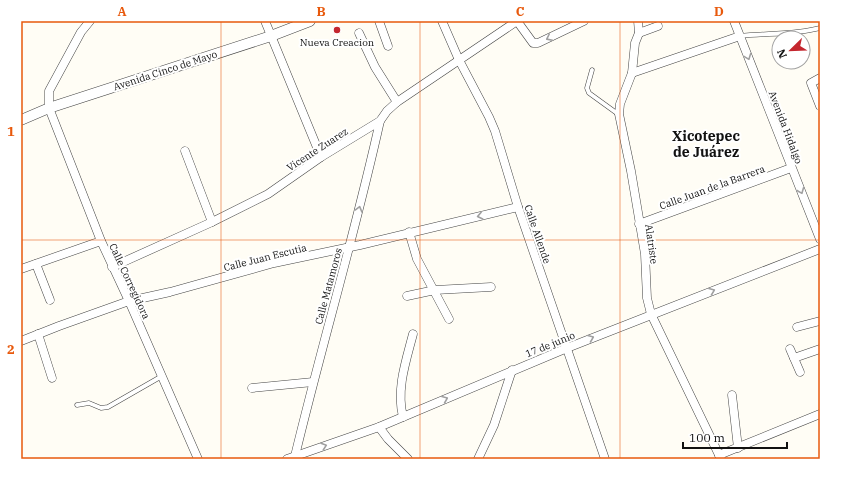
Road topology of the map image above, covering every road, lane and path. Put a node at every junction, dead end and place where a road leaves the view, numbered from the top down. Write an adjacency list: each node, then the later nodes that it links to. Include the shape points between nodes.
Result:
1 (90, 21): 23 (street, via 81,32 49,91)
2 (265, 21): 14 (street)
3 (310, 21): 14 (street, Avenida Cinco de Mayo)
4 (379, 21): 16 (street)
5 (442, 21): 17 (street, Calle Allende)
6 (517, 21): 7 (street, one-way to 6, via 538,43 533,43); 17 (street, Vicente Zuarez)
7 (584, 21)
8 (638, 21): 13 (street, Alatriste)
9 (734, 21): 15 (street, Avenida Hidalgo)
10 (658, 26): 13 (street)
11 (820, 28): 15 (lane, via 788,34)
12 (359, 33): 21 (street)
13 (639, 34): 19 (street, Alatriste, via 634,43)
14 (271, 36): 23 (street, Avenida Cinco de Mayo); 28 (street)
15 (740, 36): 19 (street); 29 (street, Avenida Hidalgo, one-way to 29)
16 (388, 46)
17 (459, 60): 21 (street, Vicente Zuarez); 30 (street, Calle Allende, via 495,131)
18 (592, 70): 24 (lane, via 587,88 589,93)
19 (632, 73): 24 (street, Alatriste, via 620,104)
20 (820, 78): 22 (street, via 811,83)
21 (397, 102): 26 (street, Vicente Zuarez)
22 (820, 106)
23 (48, 108): 25 (street, Avenida Cinco de Mayo); 35 (street, Calle Corregidora)
24 (619, 114): 32 (street, Alatriste)
25 (21, 120)
26 (380, 121): 28 (street, Vicente Zuarez); 36 (street, Calle Matamoros, one-way to 26)
27 (185, 151): 31 (street)
28 (321, 157): 31 (street, Vicente Zuarez, via 268,194)
29 (791, 168): 32 (street, Calle Juan de la Barrera); 34 (street, Avenida Hidalgo, one-way to 34)
30 (518, 207): 33 (street, Calle Juan Escutia, one-way to 33); 53 (street, Calle Allende)
31 (212, 222): 39 (street, Vicente Zuarez)
32 (639, 224): 46 (street, Alatriste)
33 (409, 232): 36 (street, Calle Juan Escutia); 42 (street, via 417,259)
34 (820, 239)
35 (101, 241): 38 (street); 39 (street, Calle Corregidora)
36 (349, 247): 45 (street, Calle Juan Escutia, via 274,263); 61 (street, Calle Matamoros)
37 (820, 249): 46 (street, 17 de junio, one-way to 37)
38 (36, 264): 40 (street); 44 (street)
39 (112, 267): 45 (street, Calle Corregidora)
40 (21, 269)
41 (491, 287): 42 (street)
42 (435, 290): 43 (street); 47 (street)
43 (407, 296)
44 (50, 300)
45 (129, 301): 50 (street, Calle Juan Escutia); 59 (street, Calle Corregidora)
46 (651, 314): 53 (street, 17 de junio, one-way to 46); 69 (street, Alatriste)
47 (449, 319)
48 (820, 321): 49 (street)
49 (797, 327)
50 (38, 334): 52 (street, Calle Juan Escutia); 60 (street)
51 (413, 334): 66 (street, via 402,371 401,407)
52 (21, 341)
53 (567, 348): 57 (street, 17 de junio); 74 (street, Calle Allende)
54 (790, 348): 56 (street)
55 (820, 349): 56 (street)
56 (794, 358): 58 (street)
57 (512, 370): 66 (street, 17 de junio, one-way to 57); 73 (street, via 494,425)
58 (800, 372)
59 (162, 376): 64 (lane, via 108,407); 71 (street, Calle Corregidora)
60 (52, 378)
61 (313, 382): 62 (street); 70 (street, Calle Matamoros)
62 (252, 388)
63 (732, 395): 68 (street)
64 (77, 405)
65 (820, 414): 68 (street)
66 (404, 417): 67 (street, 17 de junio)
67 (379, 427): 70 (street, 17 de junio, one-way to 67); 72 (street)
68 (738, 448): 69 (street)
69 (720, 457)
70 (291, 458)
71 (198, 459)
72 (408, 459)
73 (478, 459)
74 (605, 459)

